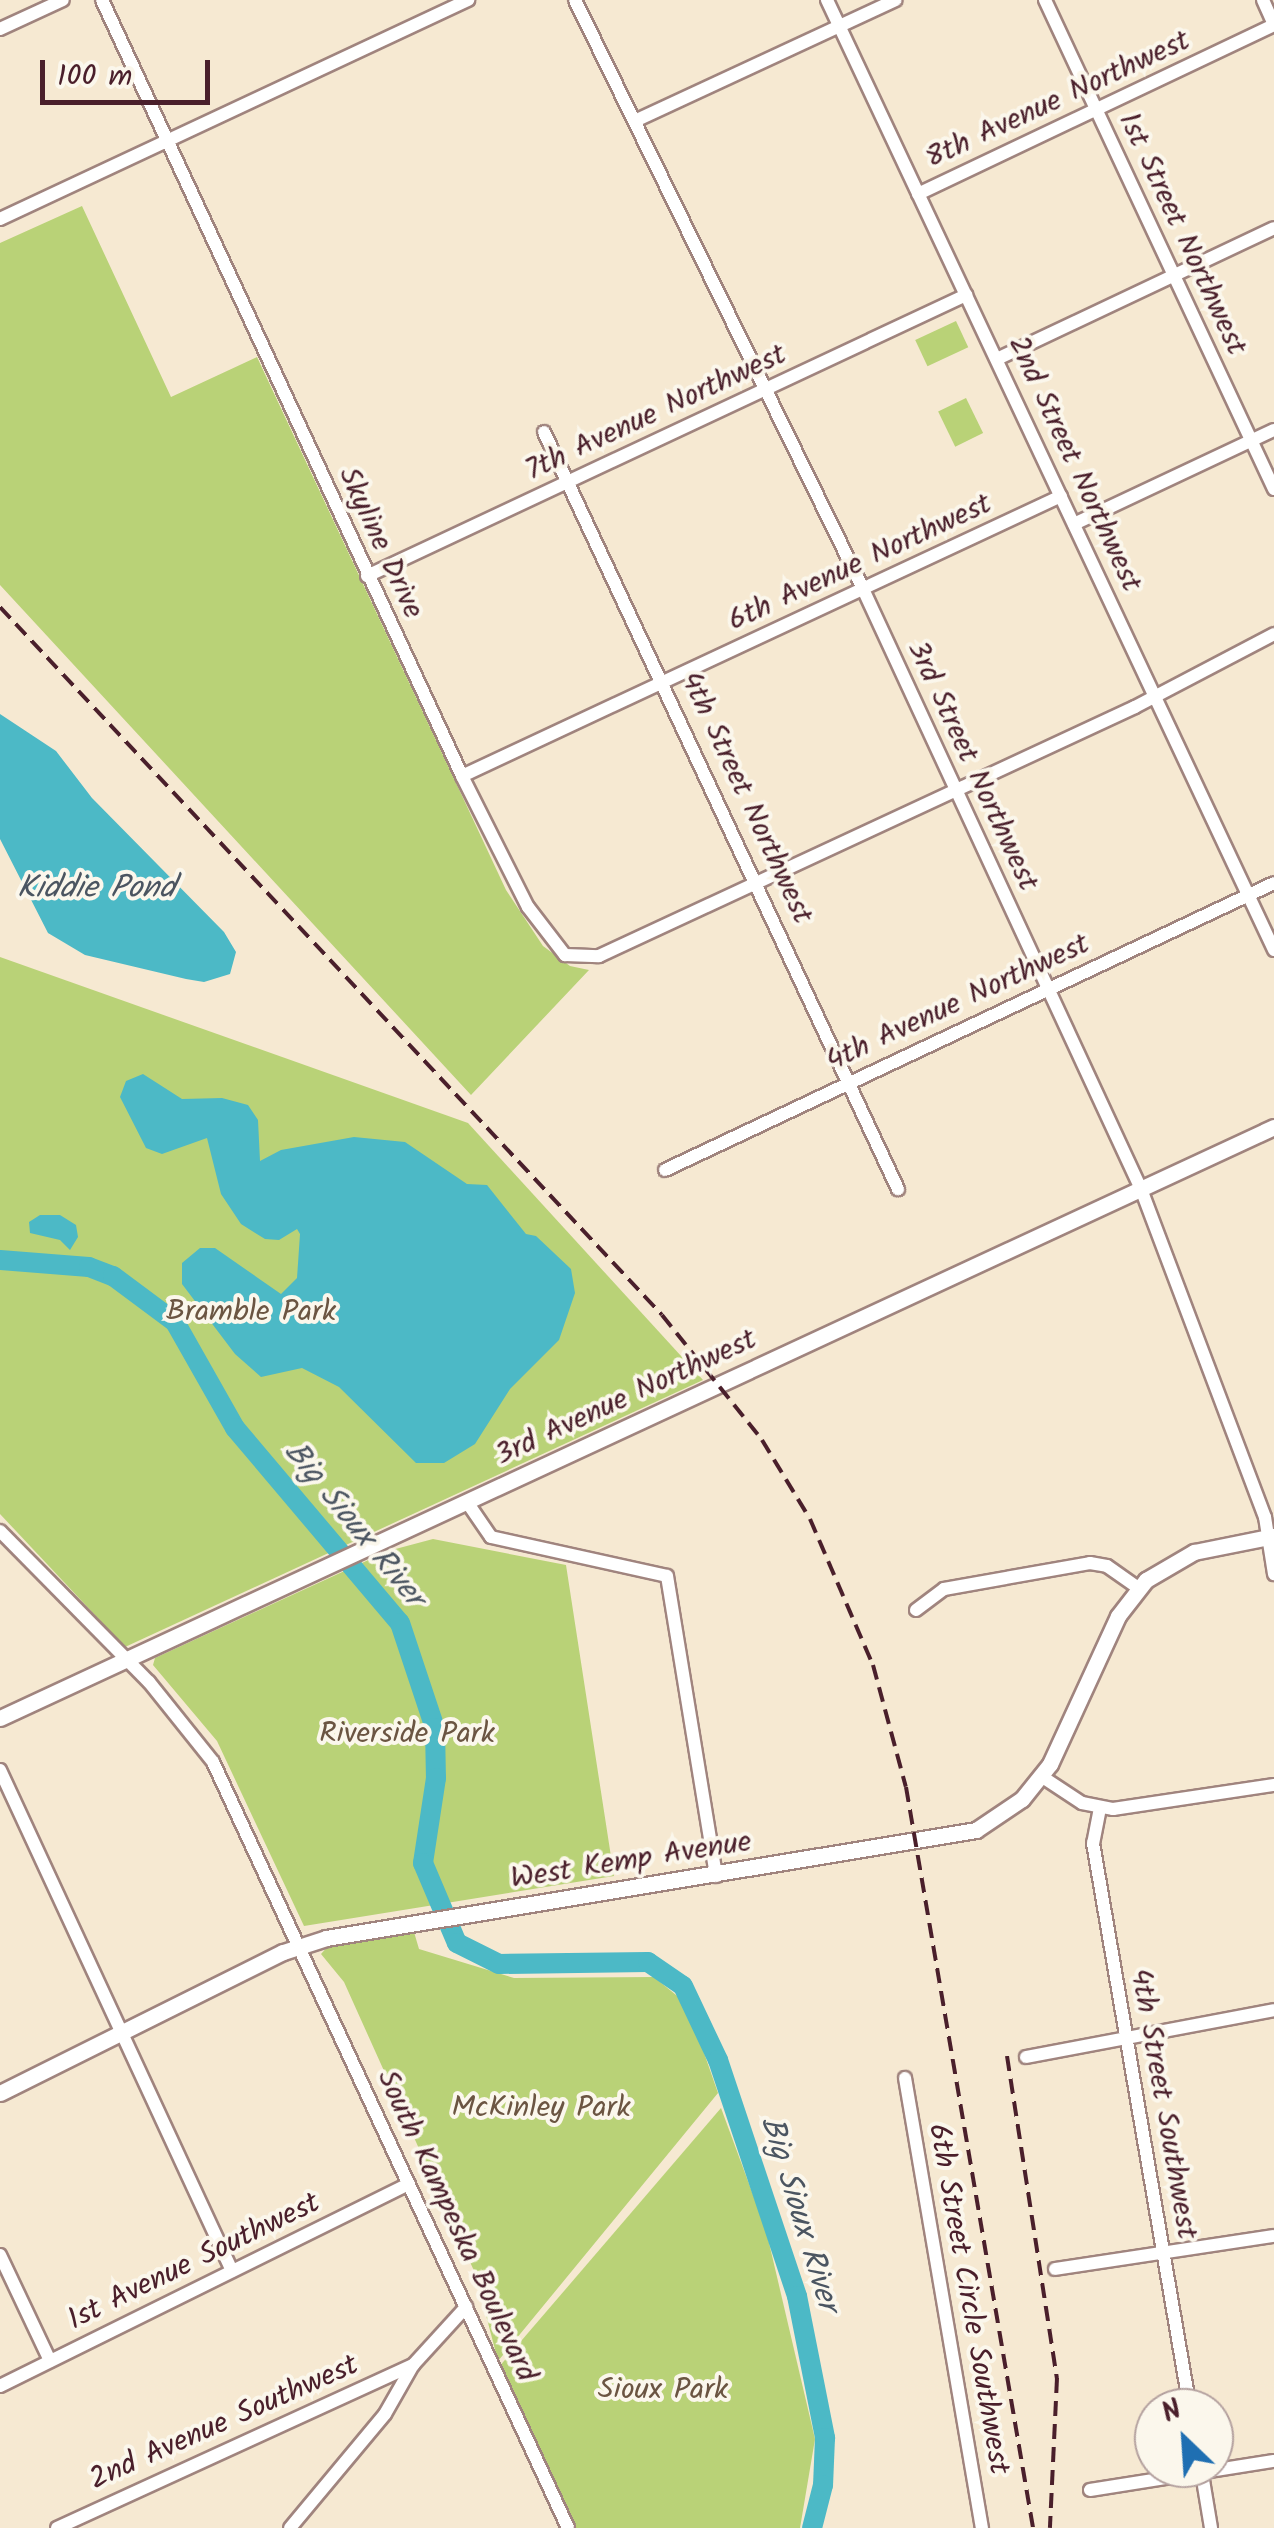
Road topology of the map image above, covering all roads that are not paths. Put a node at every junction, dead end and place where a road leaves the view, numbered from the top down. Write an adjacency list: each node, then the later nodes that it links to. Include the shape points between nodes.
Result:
1 (63, 0): 11 (street)
2 (102, 0): 14 (street, Skyline Drive)
3 (468, 0): 14 (street)
4 (575, 0): 13 (street, 3rd Street Northwest)
5 (827, 0): 10 (street, 2nd Street Northwest)
6 (896, 0): 10 (street)
7 (1045, 0): 12 (street, 1st Street Northwest)
8 (1262, 0): 9 (street)
9 (1274, 25): 12 (street, 8th Avenue Northwest)
10 (840, 26): 13 (street); 15 (street, 2nd Street Northwest)
11 (0, 30)
12 (1096, 110): 15 (street, 8th Avenue Northwest); 18 (street, 1st Street Northwest)
13 (637, 120): 21 (street, 3rd Street Northwest)
14 (164, 142): 16 (street); 29 (street, Skyline Drive)
15 (918, 194): 19 (street, 2nd Street Northwest)
16 (0, 219)
17 (1274, 228): 18 (street)
18 (1174, 275): 20 (street); 24 (street, 1st Street Northwest)
19 (966, 295): 20 (street, 2nd Street Northwest); 21 (street, 7th Avenue Northwest)
20 (997, 359): 27 (street, 2nd Street Northwest)
21 (767, 388): 25 (street, 7th Avenue Northwest); 30 (street, 3rd Street Northwest)
22 (1274, 430): 24 (street)
23 (544, 432): 25 (street, 4th Street Northwest)
24 (1251, 441): 26 (street, 1st Street Northwest); 28 (street)
25 (568, 482): 29 (street, 7th Avenue Northwest); 32 (street, 4th Street Northwest)
26 (1274, 489)
27 (1061, 496): 28 (street, 2nd Street Northwest); 30 (street, 6th Avenue Northwest)
28 (1074, 524): 33 (street, 2nd Street Northwest)
29 (367, 576): 34 (street, Skyline Drive)
30 (862, 588): 32 (street, 6th Avenue Northwest); 35 (street, 3rd Street Northwest)
31 (1274, 634): 33 (street)
32 (661, 682): 34 (street, 6th Avenue Northwest); 36 (street, 4th Street Northwest)
33 (1154, 695): 35 (street); 38 (street, 2nd Street Northwest)
34 (462, 776): 36 (street, Skyline Drive, via 534,916 565,955 599,956)
35 (956, 791): 36 (street); 40 (street, 3rd Street Northwest)
36 (756, 882): 41 (street, 4th Street Northwest)
37 (1274, 883): 38 (street, 4th Avenue Northwest)
38 (1248, 895): 39 (street, 2nd Street Northwest); 40 (street, 4th Avenue Northwest)
39 (1274, 950)
40 (1047, 988): 41 (street, 4th Avenue Northwest); 45 (street, 3rd Street Northwest)
41 (848, 1082): 43 (street, 4th Avenue Northwest); 44 (street, 4th Street Northwest)
42 (1274, 1127): 45 (main road, 3rd Avenue Northwest)
43 (665, 1170)
44 (898, 1189)
45 (1141, 1189): 46 (main road, 3rd Avenue Northwest); 48 (street, 3rd Street Northwest)
46 (467, 1502): 52 (main road, 3rd Avenue Northwest); 58 (street, via 491,1537 667,1576)
47 (0, 1531): 52 (street, South Kampeska Boulevard)
48 (1272, 1536): 49 (street, 3rd Street Northwest); 50 (main road, via 1194,1552)
49 (1274, 1574)
50 (1138, 1588): 51 (street, via 1107,1566 1090,1563 944,1590); 55 (main road)
51 (916, 1610)
52 (126, 1662): 53 (main road, 3rd Avenue Northwest); 59 (street, South Kampeska Boulevard, via 185,1722 213,1762)
53 (0, 1718)
54 (0, 1770): 61 (street)
55 (1042, 1776): 57 (street); 58 (main road, West Kemp Avenue, via 1000,1817 964,1834)
56 (1274, 1785): 57 (street)
57 (1100, 1808): 62 (street, 4th Street Southwest, via 1093,1843)
58 (716, 1876): 59 (main road, West Kemp Avenue)
59 (300, 1945): 61 (main road, West Kemp Avenue); 66 (street, South Kampeska Boulevard)
60 (1274, 2010): 62 (street)
61 (122, 2032): 65 (main road, West Kemp Avenue); 71 (street)
62 (1126, 2034): 63 (street); 68 (street, 4th Street Southwest)
63 (1026, 2057)
64 (905, 2078): 85 (street, 6th Street Circle Southwest)
65 (0, 2093)
66 (409, 2184): 71 (street, 1st Avenue Southwest); 72 (street, South Kampeska Boulevard)
67 (1274, 2236): 68 (street)
68 (1164, 2252): 70 (street); 76 (street, 4th Street Southwest)
69 (0, 2255): 73 (street)
70 (1055, 2269)
71 (232, 2271): 73 (street, 1st Avenue Southwest)
72 (466, 2308): 74 (street); 84 (street, South Kampeska Boulevard)
73 (50, 2361): 75 (street, 1st Avenue Southwest)
74 (413, 2366): 82 (street, 2nd Avenue Southwest); 83 (street, via 385,2414)
75 (0, 2386)
76 (1187, 2388)
77 (1274, 2461): 78 (street)
78 (1234, 2466)
79 (1134, 2482): 81 (street)
80 (1204, 2488): 86 (street)
81 (1090, 2490)
82 (57, 2528)
83 (290, 2528)
84 (568, 2528)
85 (982, 2528)
86 (1210, 2528)

